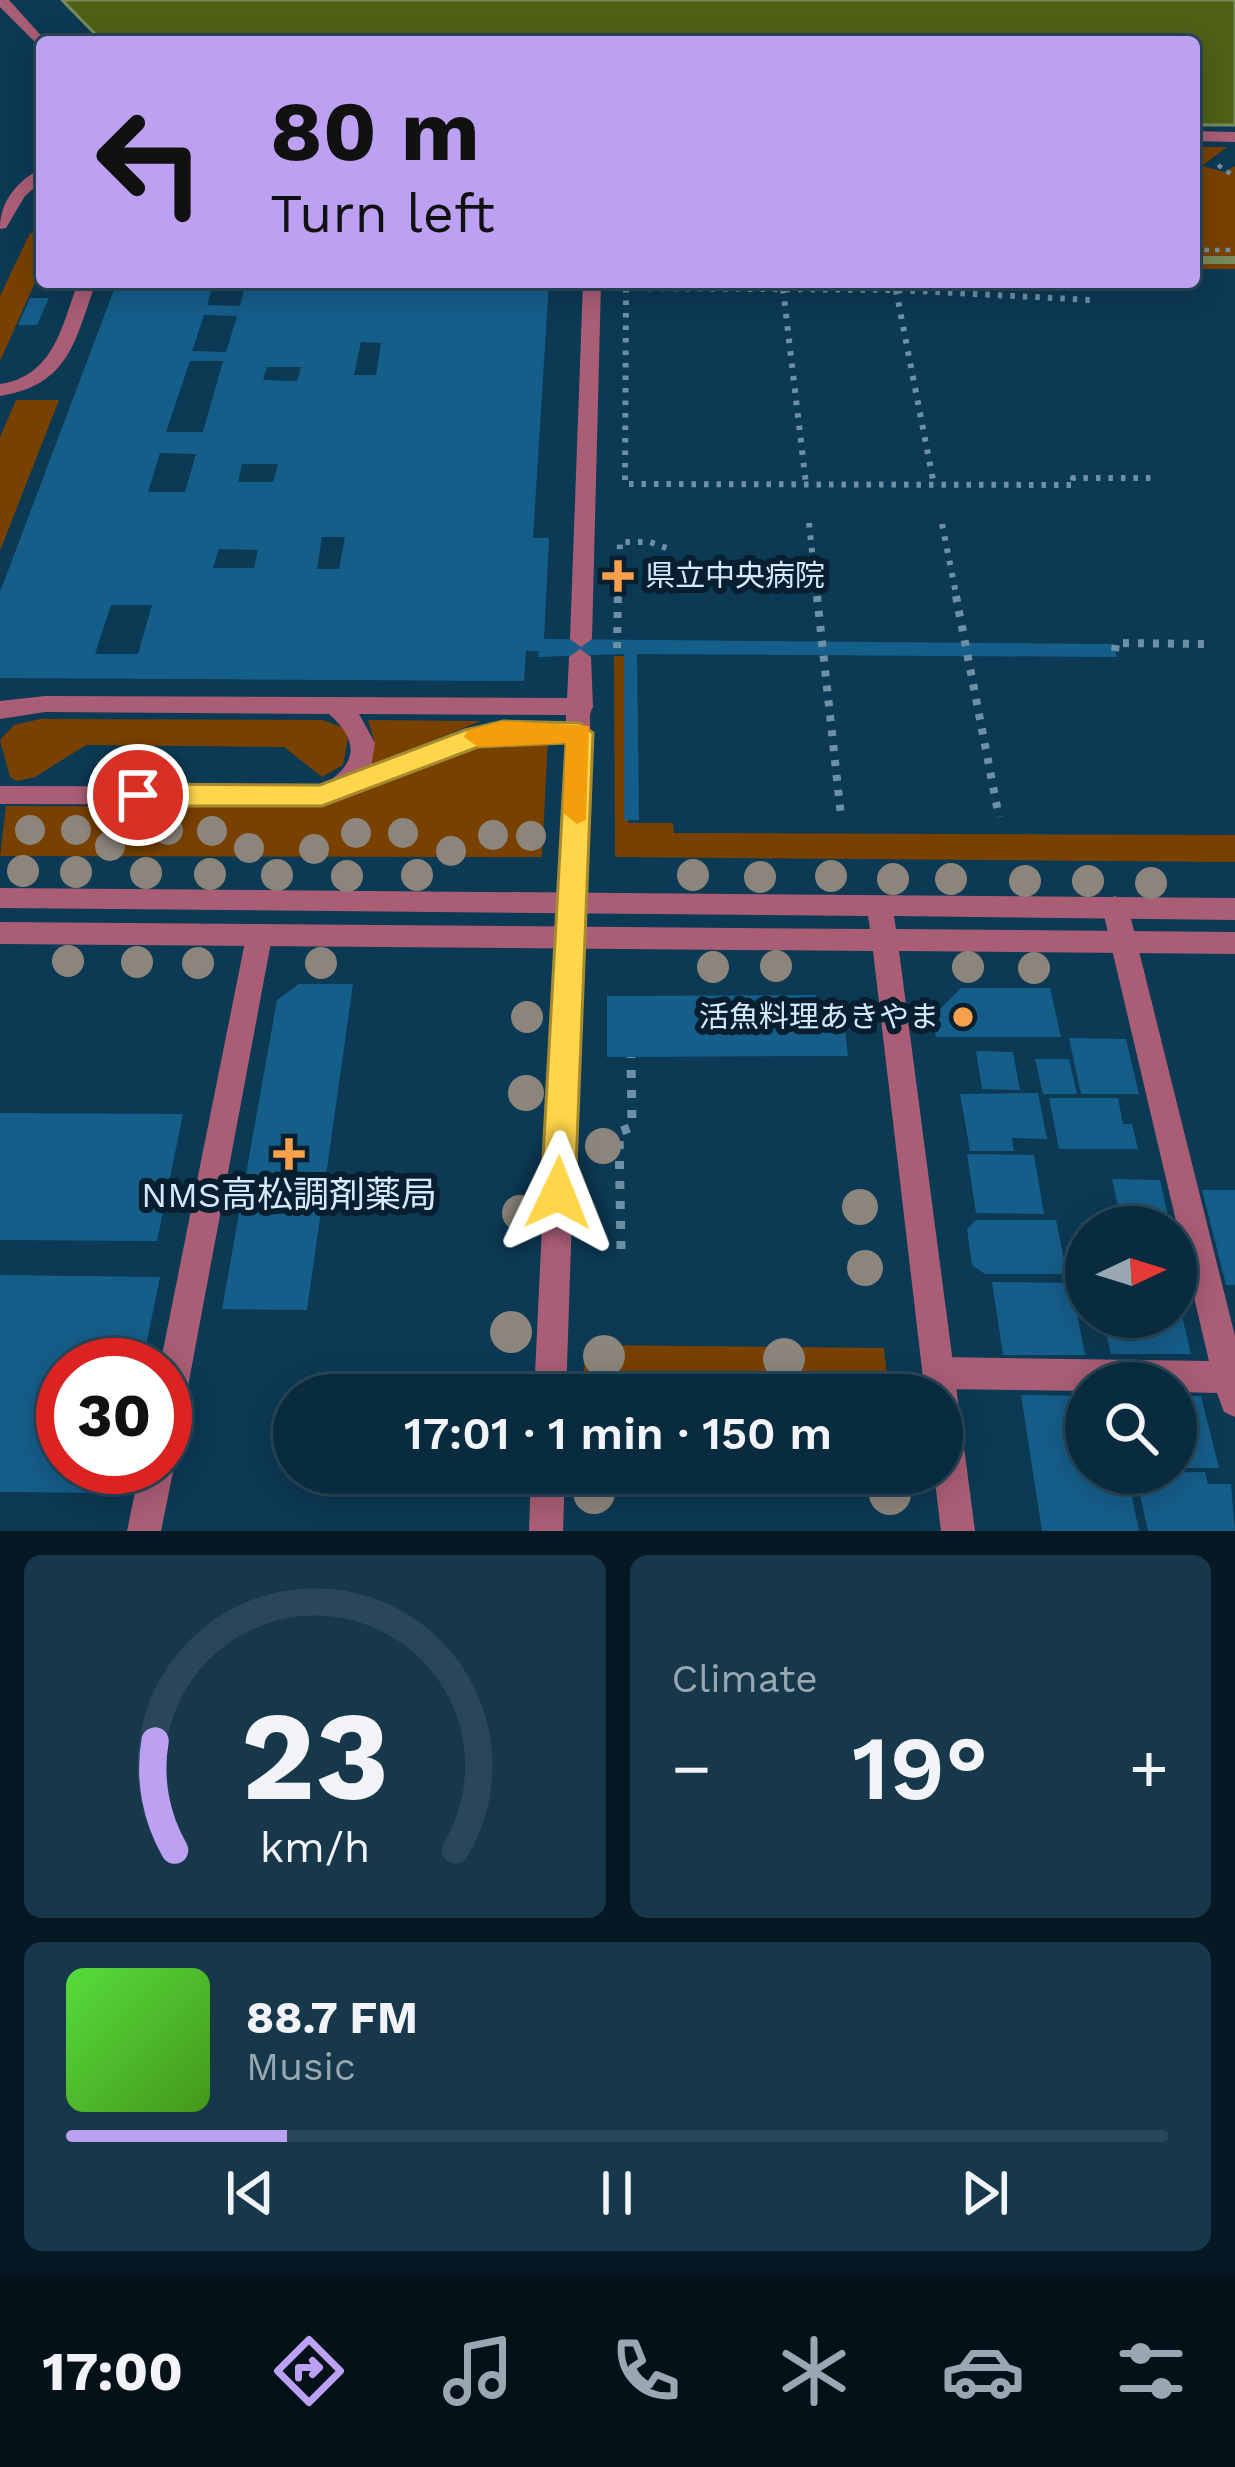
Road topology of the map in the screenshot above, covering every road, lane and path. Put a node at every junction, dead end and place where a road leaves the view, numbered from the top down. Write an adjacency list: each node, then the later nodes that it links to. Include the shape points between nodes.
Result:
1 (1, 0): 2 (street)
2 (36, 38)
3 (1200, 136): 4 (street)
4 (1235, 137)
5 (1213, 163): 6 (path)
6 (1235, 177)
7 (36, 178): 8 (street)
8 (0, 224)
9 (1200, 250): 10 (path)
10 (1235, 250)
11 (85, 288): 17 (street, via 50,374)
12 (592, 288): 29 (street)
13 (626, 288): 14 (path); 19 (path, via 625,484)
14 (783, 289): 15 (path); 19 (path)
15 (896, 290): 16 (path); 20 (path)
16 (1091, 300)
17 (0, 390)
18 (1152, 478): 20 (path)
19 (806, 485): 20 (path)
20 (934, 485)
21 (809, 523): 32 (path)
22 (942, 524): 33 (path)
23 (672, 550): 25 (path, via 620,542)
24 (1208, 644): 26 (path, via 1115,644)
25 (617, 647)
26 (1115, 651)
27 (335, 706): 28 (street); 29 (street); 30 (street, via 357,721 363,740 361,766)
28 (0, 710)
29 (580, 720): 30 (street, via 474,737); 35 (street)
30 (347, 785): 31 (street, via 322,796)
31 (0, 795)
32 (841, 816)
33 (999, 818)
34 (0, 898): 35 (street)
35 (573, 902): 36 (street); 41 (street)
36 (880, 905): 37 (street); 43 (street)
37 (1115, 908): 38 (street); 42 (street)
38 (1235, 908)
39 (0, 933): 40 (street)
40 (259, 937): 41 (street); 47 (street)
41 (567, 941): 43 (street); 49 (street)
42 (1121, 941): 43 (street); 44 (street); 50 (street)
43 (885, 942): 48 (street)
44 (1235, 943)
45 (631, 1057): 46 (path, via 632,1127 619,1132)
46 (620, 1249)
47 (182, 1338)
48 (940, 1373): 50 (street); 55 (street)
49 (551, 1374)
50 (1233, 1385)
51 (152, 1494): 53 (street)
52 (547, 1494): 54 (street)
53 (144, 1531)
54 (546, 1531)
55 (958, 1531)

